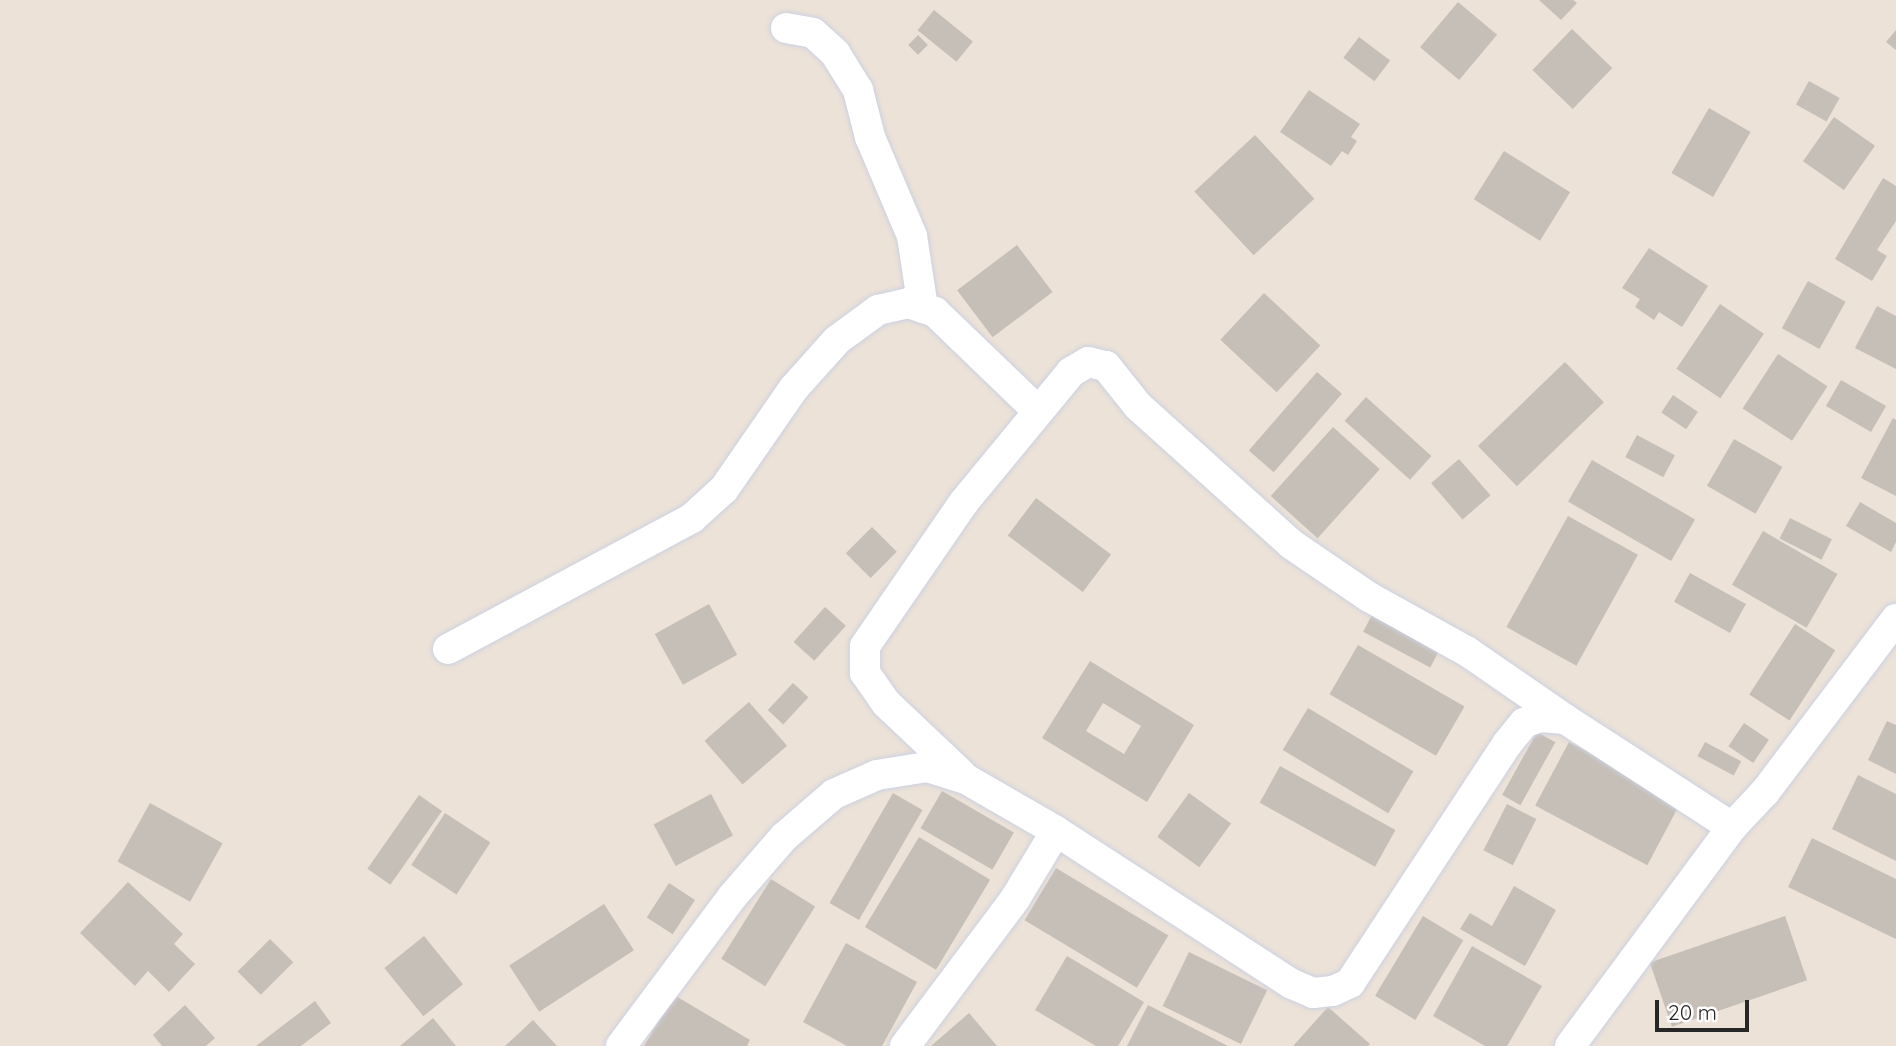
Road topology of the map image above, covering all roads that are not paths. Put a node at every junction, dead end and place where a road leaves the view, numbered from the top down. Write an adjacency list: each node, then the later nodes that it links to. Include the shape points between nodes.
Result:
1 (786, 28): 2 (street, via 813,33 835,53 858,90 870,137 912,236)
2 (923, 308): 3 (street, via 935,312); 5 (street, via 908,303 878,310 837,340 794,388 724,489 692,518)
3 (1038, 411): 6 (street, via 1071,372 1088,362 1106,366 1138,406 1291,544 1370,597 1468,652); 7 (street, via 964,502 865,646 865,673 886,703)
4 (1896, 619): 8 (street, via 1765,792)
5 (448, 649)
6 (1565, 719): 8 (street); 9 (street, via 1541,717 1524,723 1350,983 1333,991 1313,993 1292,984)
7 (967, 779): 9 (street); 10 (street, via 927,767 877,775 834,794 784,837 741,887)
8 (1732, 827): 12 (street)
9 (1056, 831): 11 (street, via 1015,899)
10 (621, 1046)
11 (905, 1046)
12 (1570, 1046)

